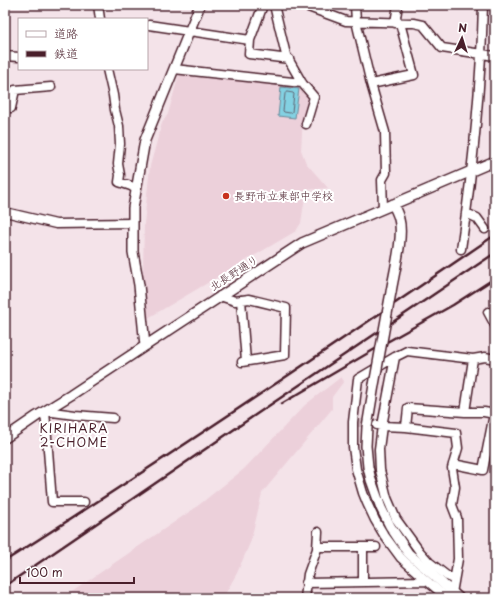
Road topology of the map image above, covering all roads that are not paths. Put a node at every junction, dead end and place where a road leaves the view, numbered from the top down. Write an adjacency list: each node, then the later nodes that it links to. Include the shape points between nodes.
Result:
1 (98, 5): 9 (street)
2 (200, 5): 13 (street)
3 (263, 5): 14 (street)
4 (274, 5): 19 (street)
5 (303, 5): 10 (street, via 346,21)
6 (355, 5): 10 (street)
7 (398, 5): 11 (street)
8 (483, 5): 15 (street)
9 (100, 18)
10 (356, 21): 11 (street); 23 (street)
11 (398, 23): 15 (street, via 423,25 442,48); 23 (street, via 414,75)
12 (148, 26): 13 (street)
13 (190, 31): 14 (street); 20 (street)
14 (250, 40): 19 (street, via 249,54)
15 (481, 54): 17 (street); 28 (street)
16 (5, 56): 18 (street)
17 (495, 56)
18 (18, 57)
19 (289, 59): 22 (street)
20 (174, 69): 22 (street); 29 (street, via 145,140)
21 (107, 70): 29 (street, via 119,126 119,182)
22 (302, 83): 26 (street, via 314,96)
23 (371, 84): 31 (street, via 385,132 386,173 382,180)
24 (51, 87): 25 (street, via 15,90 11,108)
25 (5, 107)
26 (306, 124)
27 (495, 160): 28 (street, 北長野通り)
28 (471, 170): 30 (street, 北長野通り); 33 (street)
29 (136, 189): 34 (street)
30 (393, 204): 31 (street, 北長野通り); 62 (street, bridge, via 399,220 399,246 367,427 368,466 381,508 390,526 408,552)
31 (383, 208): 37 (street, 北長野通り, via 302,243)
32 (5, 212): 34 (street, via 56,224)
33 (466, 213): 35 (street, via 477,218); 36 (street)
34 (133, 223): 41 (street, via 133,252)
35 (485, 228)
36 (461, 249)
37 (220, 296): 38 (street, via 235,301); 41 (street, 北長野通り)
38 (241, 300): 38 (street, via 249,298 286,308 285,355 244,361)
39 (488, 312): 40 (street)
40 (495, 325)
41 (145, 346): 45 (street, 北長野通り)
42 (395, 357): 43 (street, via 407,351); 49 (street); 59 (street, via 358,379 353,447 356,468 367,503 384,535 401,558)
43 (473, 359): 44 (street); 46 (street)
44 (495, 359)
45 (45, 411): 48 (street); 51 (street, 北長野通り); 53 (street, via 52,502)
46 (465, 412): 47 (street); 50 (street, via 408,408)
47 (494, 414): 52 (street, via 483,470)
48 (113, 418)
49 (379, 425): 50 (street); 58 (street, via 380,470 387,498 396,519 411,542 429,562 447,576)
50 (406, 427): 52 (street, via 456,433 458,448)
51 (5, 438)
52 (453, 464): 58 (street, via 456,486 452,505 457,518 458,559)
53 (84, 502)
54 (318, 532): 55 (street)
55 (317, 547): 56 (street); 60 (street)
56 (363, 548): 57 (street); 61 (street)
57 (376, 548)
58 (454, 578): 62 (street)
59 (427, 581): 61 (street); 62 (street, via 445,596)
60 (306, 582): 61 (street); 63 (street)
61 (362, 582)
62 (457, 597)
63 (305, 598)

